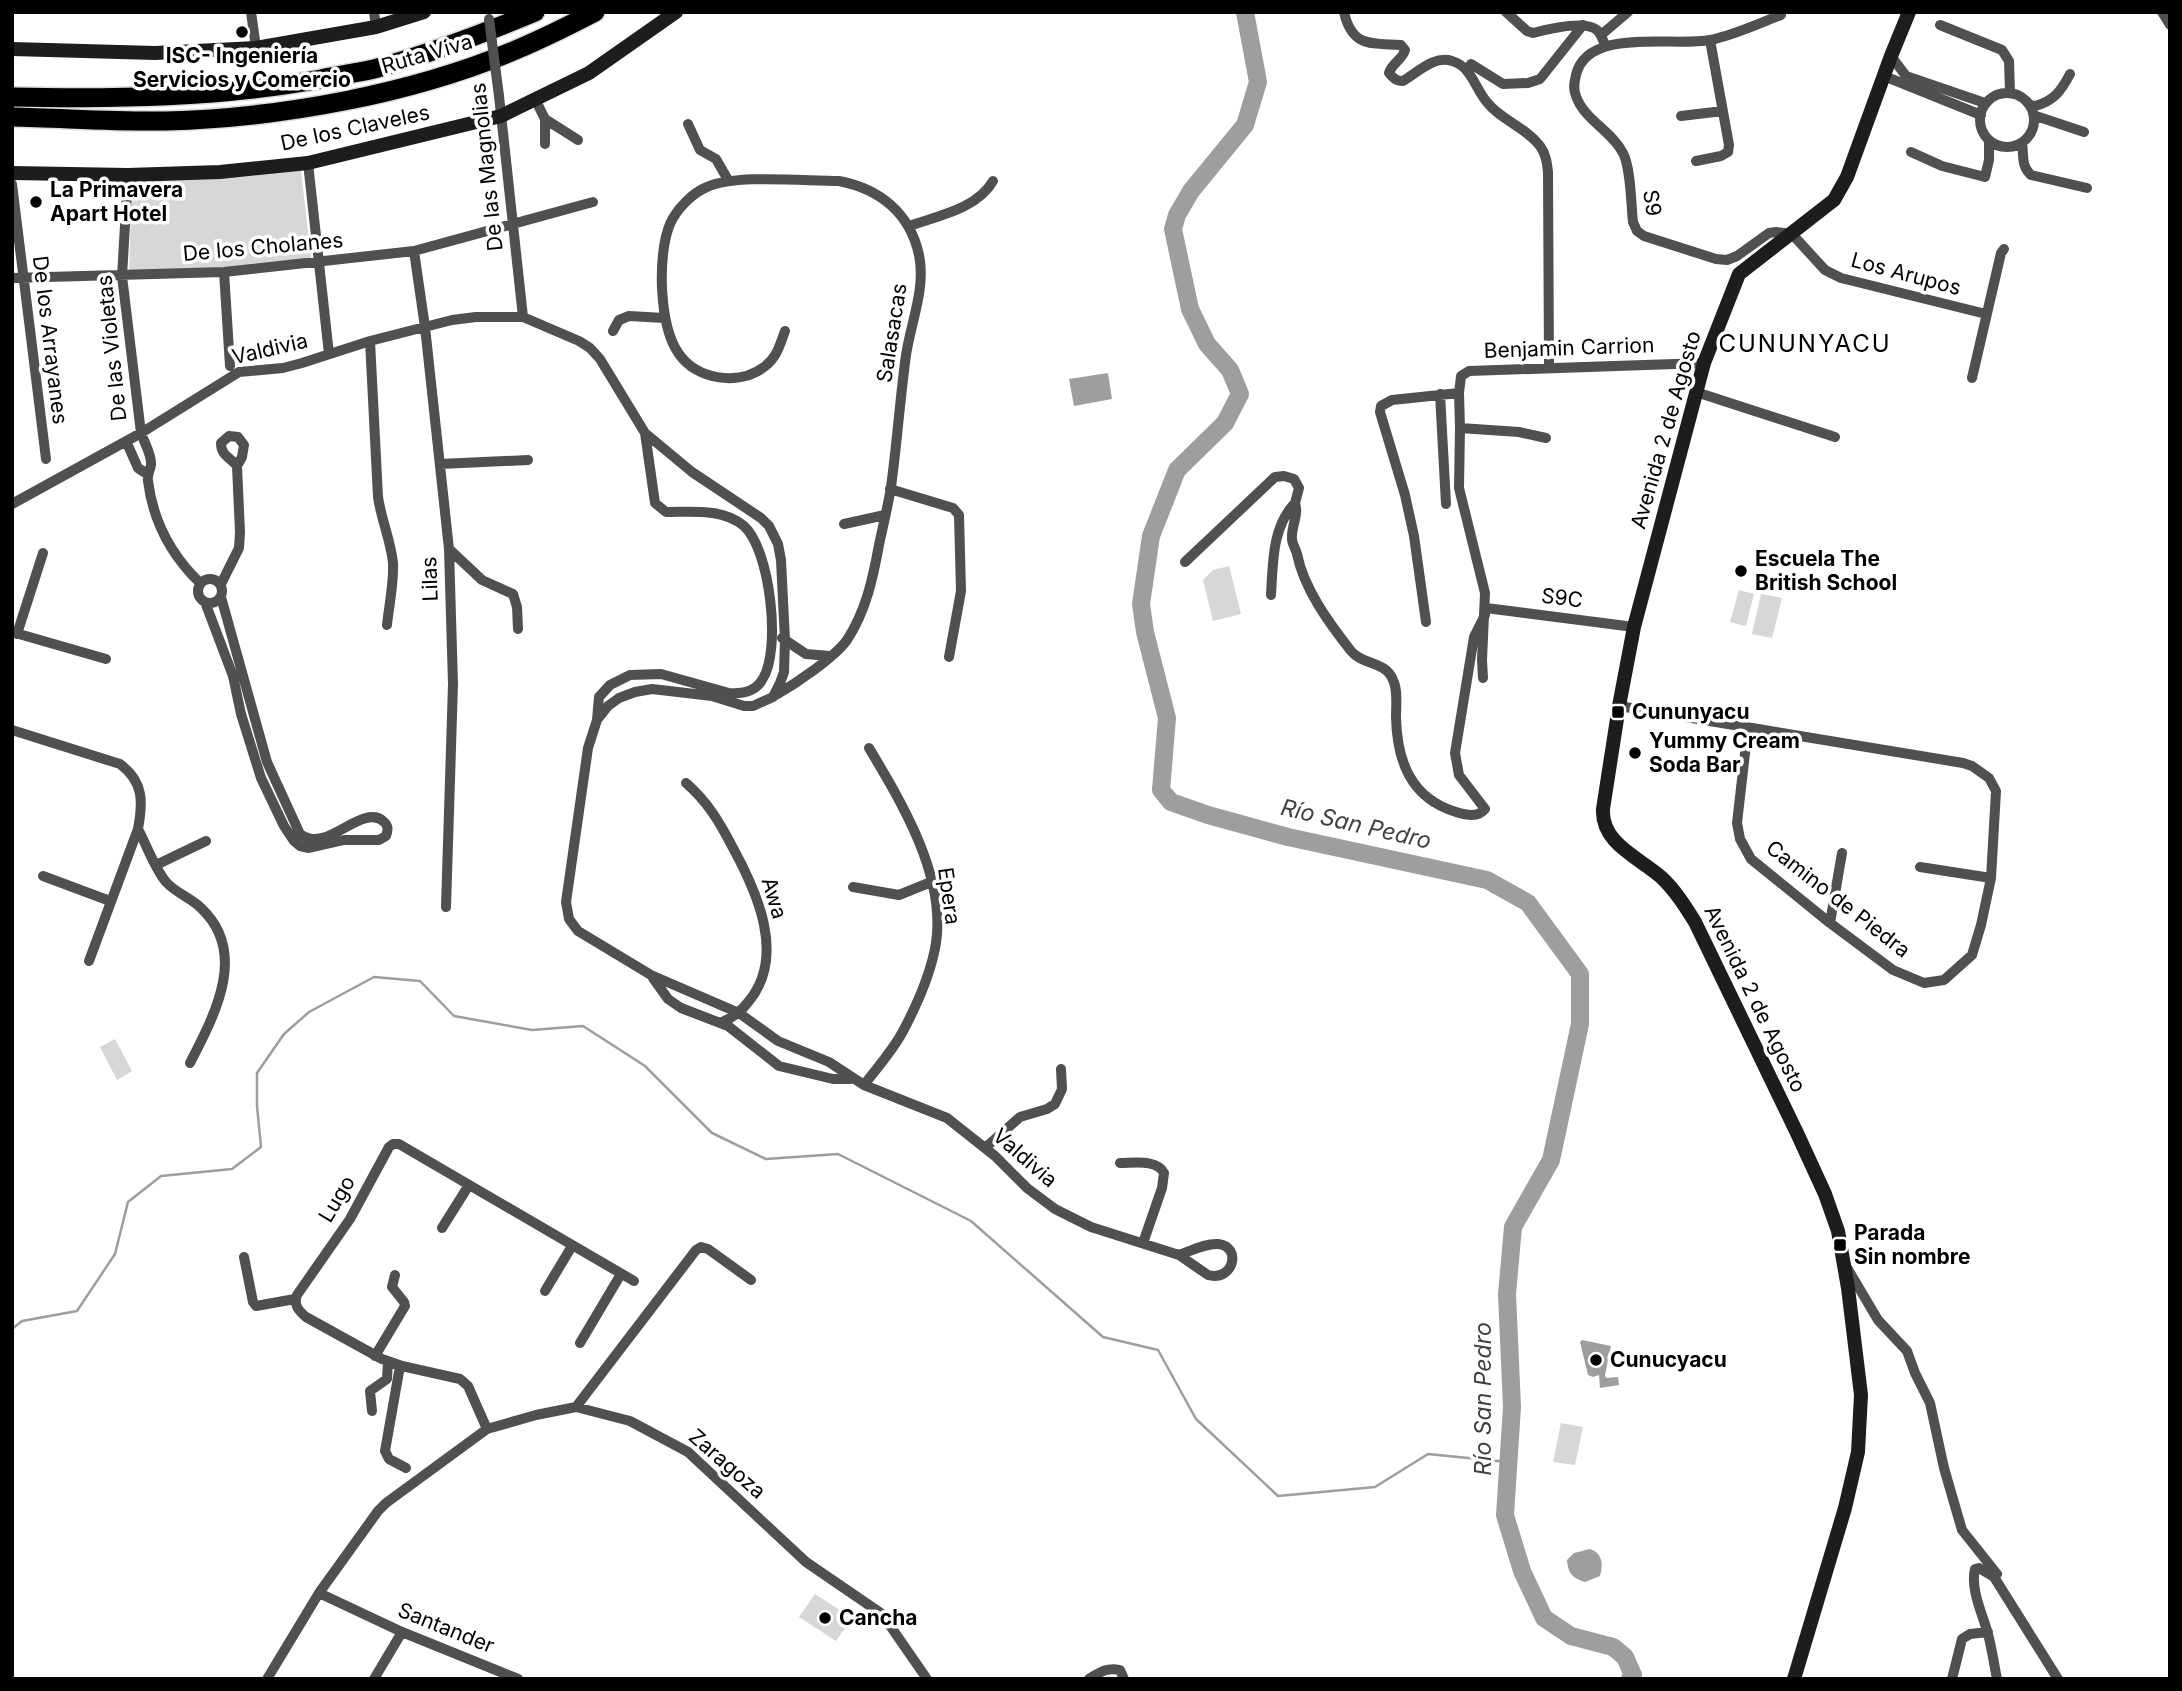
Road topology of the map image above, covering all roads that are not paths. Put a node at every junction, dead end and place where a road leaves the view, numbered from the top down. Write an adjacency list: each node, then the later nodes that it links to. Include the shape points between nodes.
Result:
1 (251, 12): 20 (street)
2 (424, 12): 13 (main road)
3 (535, 12): 26 (highway, Ruta Viva, via 384,66 275,88 188,96)
4 (595, 12): 35 (highway, Ruta Viva, via 460,71 337,102 167,121)
5 (676, 12): 27 (main road, De los Claveles, via 589,73)
6 (1344, 12): 72 (street, via 1356,38 1371,44 1401,45 1405,50 1391,66 1392,78 1403,81 1430,63 1444,60 1461,65 1492,108 1541,147 1548,172)
7 (1506, 12): 14 (street, via 1533,33)
8 (1628, 12): 18 (street)
9 (1909, 12): 21 (main road, Avenida 2 de Agosto)
10 (2162, 12): 16 (street)
11 (1781, 15): 17 (street)
12 (489, 16): 32 (street, De las Magnolias, bridge)
13 (375, 20): 20 (main road)
14 (1583, 25): 18 (street, via 1595,27); 22 (street, via 1540,79 1503,84)
15 (1940, 25): 25 (street, via 2002,50 2010,61)
16 (2170, 25)
17 (1710, 40): 18 (street); 30 (street)
18 (1603, 41): 55 (street, S9, via 1578,65 1573,84 1584,110 1623,152 1637,231 1727,260 1769,233)
19 (12, 48): 20 (main road, via 155,53)
20 (256, 48)
21 (1891, 56): 24 (main road, Avenida 2 de Agosto); 28 (street, via 1906,76)
22 (1471, 64)
23 (2070, 74): 29 (street, via 2054,98)
24 (1884, 76): 31 (street); 55 (main road, Avenida 2 de Agosto, via 1834,200)
25 (2010, 92): 28 (street, via 1998,93); 29 (street)
26 (12, 97)
27 (535, 99): 32 (main road, De los Claveles); 36 (street)
28 (1985, 103): 31 (street)
29 (2031, 105): 34 (street)
30 (1723, 111): 33 (street); 44 (street, via 1728,152)
31 (1981, 115): 40 (street, via 1982,131)
32 (501, 116): 45 (main road, De los Claveles); 53 (street, De las Magnolias)
33 (1681, 116)
34 (2036, 116): 38 (street); 41 (street)
35 (12, 117)
36 (545, 118): 39 (street); 42 (street)
37 (688, 124): 48 (street, via 700,150 716,159)
38 (2084, 132)
39 (578, 140)
40 (1989, 141): 41 (street, via 2011,147); 43 (street, via 1985,177 1941,166)
41 (2022, 143): 51 (street, via 2023,164 2031,175)
42 (545, 144)
43 (1911, 152)
44 (1696, 161)
45 (308, 163): 47 (main road, De los Claveles); 58 (street)
46 (12, 173): 47 (main road, De los Claveles)
47 (128, 175): 60 (street, De las Violetas)
48 (728, 180): 54 (street, Salasacas, via 857,185 890,203); 64 (street, Salasacas, via 703,188 681,206 670,224 664,248)
49 (993, 181): 54 (street, via 973,202)
50 (12, 184): 61 (street, De los Arrayanes)
51 (2087, 188)
52 (593, 202): 53 (street, De los Cholanes)
53 (513, 224): 57 (street, De los Cholanes); 63 (street, De las Magnolias)
54 (909, 226): 88 (street, Salasacas, via 921,280 906,354)
55 (1792, 234): 62 (street, Los Arupos, via 1825,270 1841,278); 70 (main road, Avenida 2 de Agosto, via 1740,274)
56 (2004, 249): 62 (street)
57 (414, 251): 58 (street, De los Cholanes); 65 (street, Lilas)
58 (318, 263): 59 (street, De los Cholanes); 69 (street)
59 (223, 272): 60 (street, De los Cholanes); 71 (street)
60 (122, 276): 61 (street, De los Cholanes); 78 (street, De las Violetas)
61 (18, 278): 83 (street, De los Arrayanes)
62 (1986, 314): 73 (street)
63 (523, 317): 65 (street, Valdivia, via 476,317); 79 (street, via 590,348)
64 (664, 318): 66 (street, via 629,316 619,320); 67 (street, Salasacas, via 679,355 694,369 733,379 764,367 777,354)
65 (425, 327): 68 (street, Valdivia); 85 (street, Lilas)
66 (613, 331)
67 (785, 331)
68 (370, 341): 69 (street, Valdivia); 104 (street, via 378,497 393,559)
69 (329, 354): 78 (street, Valdivia, via 283,368 239,372)
70 (1704, 363): 72 (street, Benjamin Carrion); 74 (main road, Avenida 2 de Agosto)
71 (230, 366)
72 (1549, 367): 75 (street, Benjamin Carrion, via 1469,371 1461,376)
73 (1972, 378)
74 (1696, 392): 80 (street); 105 (main road, Avenida 2 de Agosto)
75 (1459, 393): 76 (street); 77 (street)
76 (1440, 394): 91 (street); 103 (street, via 1392,400 1381,406 1380,412 1414,536)
77 (1460, 428): 81 (street); 102 (street, via 1459,488 1485,593)
78 (141, 433): 82 (street, Valdivia); 87 (street, De las Violetas, via 150,457)
79 (645, 433): 107 (street, via 659,508 732,518 752,536 765,575); 109 (street, via 769,526 781,560)
80 (1835, 437)
81 (1546, 438)
82 (126, 441): 87 (street, via 138,468); 90 (street, Valdivia)
83 (46, 459)
84 (528, 460): 85 (street)
85 (440, 464): 94 (street, Lilas)
86 (237, 466): 98 (street, via 239,548)
87 (147, 474): 97 (street, De las Violetas, via 161,531)
88 (890, 489): 92 (street, Salasacas); 111 (street, via 953,508 960,516 961,591)
89 (1295, 503): 96 (street, via 1299,488 1294,479 1275,477); 99 (street, via 1275,544); 102 (street, via 1292,541 1311,591 1354,655 1385,669 1394,681 1397,739 1404,768 1429,798 1468,815 1485,809 1459,775 1455,753 1474,637)
90 (12, 504)
91 (1446, 504)
92 (885, 515): 93 (street); 110 (street, Salasacas, via 871,588 846,641)
93 (844, 524)
94 (449, 549): 106 (street, via 482,580 513,594); 132 (street, Lilas, via 453,684)
95 (43, 553): 108 (street)
96 (1185, 562)
97 (200, 583): 98 (street, via 207,578); 101 (street, via 198,594)
98 (221, 584): 100 (street)
99 (1271, 595)
100 (220, 597): 101 (street); 101 (street, via 267,762 300,834 322,838 373,816 388,828 379,841 344,840 309,848 293,841 261,778 233,676)
101 (205, 602)
102 (1485, 611): 105 (street, S9C); 113 (street)
103 (1426, 622)
104 (387, 625)
105 (1634, 627): 116 (main road, Avenida 2 de Agosto)
106 (518, 629)
107 (773, 632): 109 (street); 114 (street, via 764,678 757,687 740,694)
108 (15, 633): 112 (street)
109 (785, 640): 110 (street, via 806,654); 115 (street, via 784,672)
110 (830, 656): 115 (street, Salasacas)
111 (949, 657)
112 (106, 659)
113 (1483, 678)
114 (713, 692): 115 (street, Salasacas, via 744,706); 117 (street, via 652,688 635,692 608,706); 117 (street, via 661,674 630,675 599,696)
115 (773, 697)
116 (1619, 706): 118 (street, Camino de Piedra); 150 (main road, Avenida 2 de Agosto, via 1603,809 1605,829 1663,879 1695,922 1825,1194)
117 (597, 720): 135 (street, Valdivia, via 588,748 566,902 569,919 578,932)
118 (1748, 727): 128 (street, Camino de Piedra, via 1972,766 1989,778 1996,791); 133 (street, Camino de Piedra, via 1737,823 1740,838 1751,859)
119 (12, 730): 122 (street, via 128,770 141,793)
120 (869, 748): 129 (street, Epera, via 910,819)
121 (686, 783): 136 (street, Awa, via 712,809 746,872 764,925 766,952 760,983)
122 (138, 829): 125 (street); 131 (street)
123 (206, 841): 125 (street)
124 (1842, 853): 133 (street)
125 (156, 865): 138 (street, via 167,882 207,915 225,952 222,988 211,1023)
126 (1920, 867): 128 (street)
127 (43, 876): 131 (street)
128 (1991, 878): 133 (street, Camino de Piedra, via 1972,955 1944,980 1924,983 1893,970)
129 (931, 882): 130 (street, via 899,895); 141 (street, Epera, via 937,925 926,982 901,1035)
130 (853, 887)
131 (110, 901): 134 (street)
132 (446, 907)
133 (1830, 923)
134 (89, 961)
135 (651, 975): 136 (street, Valdivia); 137 (street, Valdivia, via 681,1009)
136 (739, 1013): 137 (street, Awa); 140 (street, Valdivia, via 778,1041 829,1062)
137 (720, 1023): 140 (street, Valdivia, via 779,1066)
138 (190, 1063)
139 (1061, 1069): 142 (street, via 1062,1089 1055,1104 1020,1118)
140 (851, 1079): 141 (street, Valdivia)
141 (864, 1085): 142 (street, Valdivia, via 947,1118)
142 (985, 1148): 146 (street, Valdivia, via 1055,1209 1091,1227)
143 (1120, 1163): 146 (street, via 1154,1164 1164,1173)
144 (469, 1185): 145 (street); 147 (street, Lugo); 156 (street, Lugo, via 399,1144 391,1145 350,1219)
145 (442, 1228)
146 (1143, 1243): 148 (street, Valdivia)
147 (572, 1245): 151 (street, Lugo); 155 (street)
148 (1179, 1255): 148 (street, Valdivia, via 1213,1276 1225,1273 1233,1258 1221,1244)
149 (244, 1257): 156 (street, via 256,1306)
150 (1843, 1259): 165 (street, via 1878,1320 1907,1350 1930,1403 1962,1530); 177 (main road, Avenida 2 de Agosto, via 1861,1395 1858,1452)
151 (621, 1274): 154 (street, Lugo); 157 (street)
152 (396, 1275): 158 (street, via 392,1286 404,1301 404,1309)
153 (751, 1280): 161 (street, via 708,1249 696,1250)
154 (634, 1282)
155 (545, 1291)
156 (295, 1299): 158 (street, via 306,1317)
157 (580, 1343)
158 (375, 1356): 159 (street)
159 (388, 1361): 160 (street); 162 (street, via 387,1379 370,1391)
160 (400, 1366): 163 (street, via 465,1382); 164 (street, via 385,1451 389,1459)
161 (576, 1407): 163 (street, Zaragoza); 174 (street, Zaragoza, via 630,1421 688,1452 806,1562 882,1614)
162 (372, 1411)
163 (487, 1429): 166 (street, Zaragoza, via 378,1511)
164 (406, 1468)
165 (1995, 1575): 168 (street, via 1979,1568 1973,1573); 180 (street)
166 (319, 1593): 167 (street, Santander); 170 (street, Zaragoza)
167 (402, 1632): 169 (street, Santander); 171 (street)
168 (1988, 1632): 178 (street, via 1962,1639); 179 (street)
169 (490, 1667): 172 (street); 173 (street, Santander)
170 (267, 1679)
171 (374, 1679)
172 (482, 1679)
173 (518, 1679)
174 (927, 1679)
175 (1089, 1679): 176 (street, via 1111,1668 1121,1670)
176 (1124, 1679)
177 (1794, 1679)
178 (1952, 1679)
179 (1997, 1679)
180 (2059, 1679)

